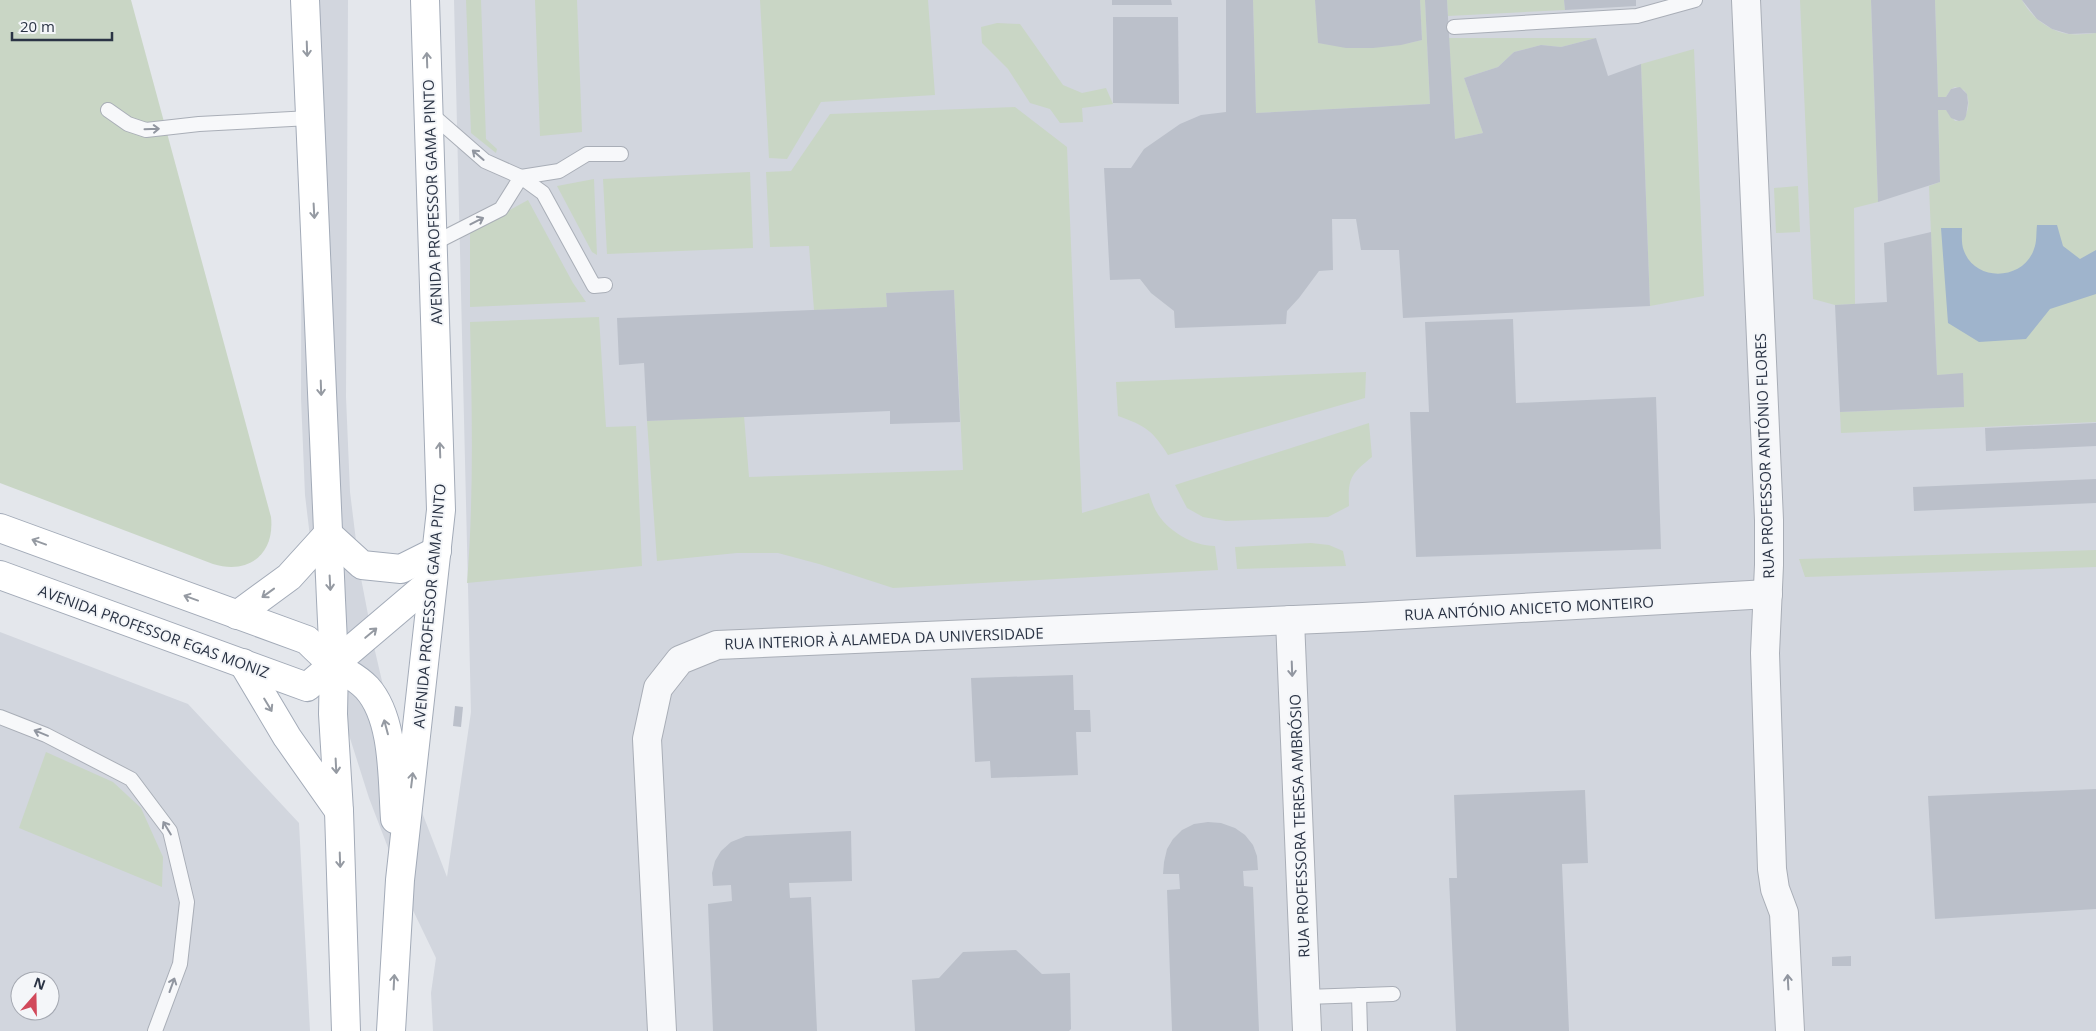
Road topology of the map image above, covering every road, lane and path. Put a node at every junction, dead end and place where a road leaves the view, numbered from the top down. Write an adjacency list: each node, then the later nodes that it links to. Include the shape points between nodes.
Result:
1 (305, 0): 8 (main road, one-way to 8)
2 (425, 0): 7 (main road, AVENIDA PROFESSOR GAMA PINTO, one-way to 2)
3 (1696, 0): 5 (lane, via 1638,16)
4 (1746, 0): 18 (street, RUA PROFESSOR ANTÓNIO FLORES, via 1769,520)
5 (1454, 27)
6 (108, 110): 8 (lane, one-way to 8, via 128,124 146,130)
7 (429, 112): 10 (lane, one-way to 7, via 485,161); 11 (main road, AVENIDA PROFESSOR GAMA PINTO)
8 (310, 118): 14 (main road, one-way to 14)
9 (621, 154): 10 (lane, via 587,154 559,171)
10 (521, 177): 11 (lane, one-way to 10, via 501,209); 12 (lane, via 543,193 594,286)
11 (434, 243): 15 (main road, AVENIDA PROFESSOR GAMA PINTO, one-way to 11, via 441,472)
12 (605, 285)
13 (0, 528): 19 (main road, one-way to 13)
14 (328, 534): 15 (main road, via 362,565 401,569); 19 (main road, one-way to 19, via 289,577); 22 (main road, one-way to 22)
15 (437, 551): 17 (main road, AVENIDA PROFESSOR GAMA PINTO)
16 (0, 575): 21 (main road, AVENIDA PROFESSOR EGAS MONIZ)
17 (433, 580): 22 (main road, one-way to 17); 25 (main road, AVENIDA PROFESSOR GAMA PINTO, one-way to 17)
18 (1768, 594): 20 (street, RUA ANTÓNIO ANICETO MONTEIRO); 35 (street, RUA PROFESSOR ANTÓNIO FLORES, one-way to 18, via 1785,923 1772,869 1766,669)
19 (237, 615): 22 (main road, via 307,640)
20 (1290, 620): 28 (street, RUA PROFESSORA TERESA AMBRÓSIO, one-way to 28); 32 (street, RUA INTERIOR À ALAMEDA DA UNIVERSIDADE, via 717,645 680,660 658,688 647,739)
21 (243, 663): 22 (main road, AVENIDA PROFESSOR EGAS MONIZ, via 307,687); 24 (main road, one-way to 24, via 287,737)
22 (334, 664): 24 (main road, one-way to 24); 25 (main road, one-way to 22, via 390,747 381,712 373,694)
23 (0, 717): 29 (lane, one-way to 23, via 180,964 187,902 170,831 131,779 46,735)
24 (338, 811): 30 (main road, one-way to 30)
25 (400, 880): 31 (main road, AVENIDA PROFESSOR GAMA PINTO, one-way to 25)
26 (1393, 994): 27 (lane)
27 (1359, 995): 28 (lane); 34 (lane)
28 (1306, 997): 33 (street, RUA PROFESSORA TERESA AMBRÓSIO)
29 (154, 1031)
30 (346, 1031)
31 (391, 1031)
32 (662, 1031)
33 (1307, 1031)
34 (1360, 1031)
35 (1790, 1031)

